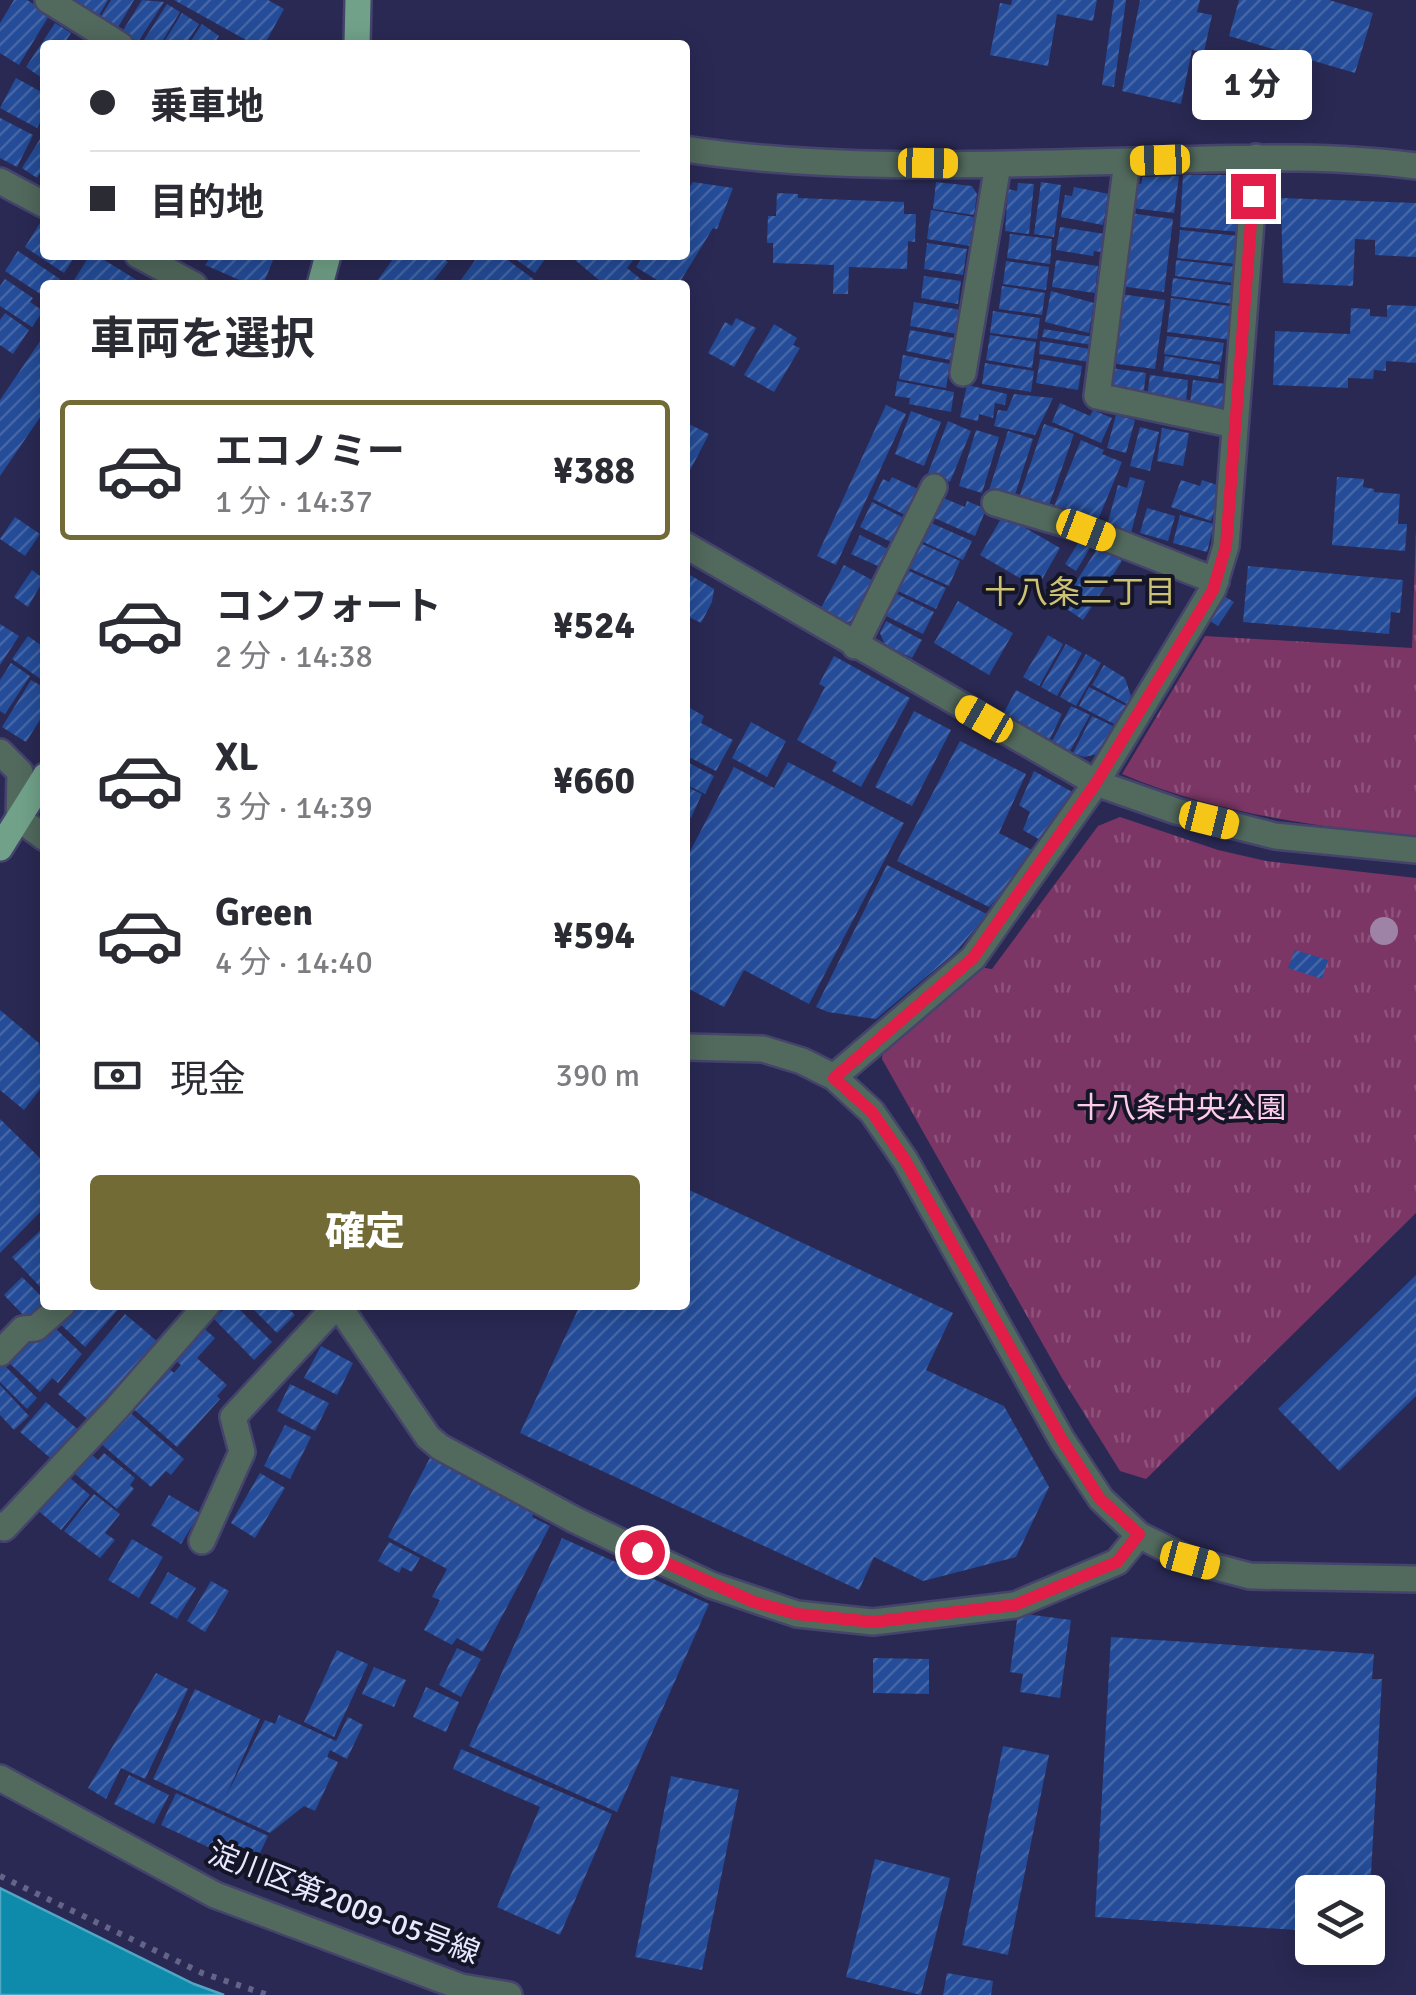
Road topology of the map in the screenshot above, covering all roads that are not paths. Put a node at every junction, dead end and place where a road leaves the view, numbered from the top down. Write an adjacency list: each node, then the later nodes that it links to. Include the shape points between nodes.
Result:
1 (48, 0): 3 (street)
2 (356, 0): 4 (main road)
3 (112, 40)
4 (357, 40)
5 (690, 150): 8 (street, via 752,159)
6 (1256, 158): 7 (street); 9 (street); 15 (street)
7 (1127, 162): 8 (street); 15 (street, via 1097,396)
8 (998, 165): 14 (street)
9 (1416, 166)
10 (0, 180): 11 (street)
11 (40, 202)
12 (147, 260): 13 (street)
13 (185, 280)
14 (964, 373)
15 (1235, 425): 19 (street, via 1226,546)
16 (934, 487): 20 (street)
17 (995, 502): 19 (street)
18 (690, 548): 20 (street)
19 (1216, 581): 22 (street)
20 (855, 646): 22 (street)
21 (0, 752): 24 (street, via 20,772)
22 (1096, 783): 27 (street, via 1275,836); 29 (street, via 973,958)
23 (40, 784): 24 (main road)
24 (19, 819): 25 (street); 26 (main road)
25 (40, 834)
26 (0, 848)
27 (1416, 850)
28 (690, 1046): 29 (street, via 762,1049)
29 (834, 1078): 36 (street, via 872,1112 905,1160 1062,1440 1100,1499)
30 (56, 1310): 34 (street)
31 (202, 1310): 35 (street, via 29,1502)
32 (332, 1310): 37 (street, via 233,1417 242,1452)
33 (340, 1310): 36 (street, via 440,1446 574,1520 754,1602 873,1622 1015,1605 1117,1562)
34 (0, 1352)
35 (0, 1525)
36 (1139, 1534): 38 (street, via 1190,1560 1250,1576)
37 (202, 1540)
38 (1416, 1579)
39 (0, 1778): 40 (street, 淀川区第2009-05号線, via 216,1894 461,1987)
40 (510, 1995)

